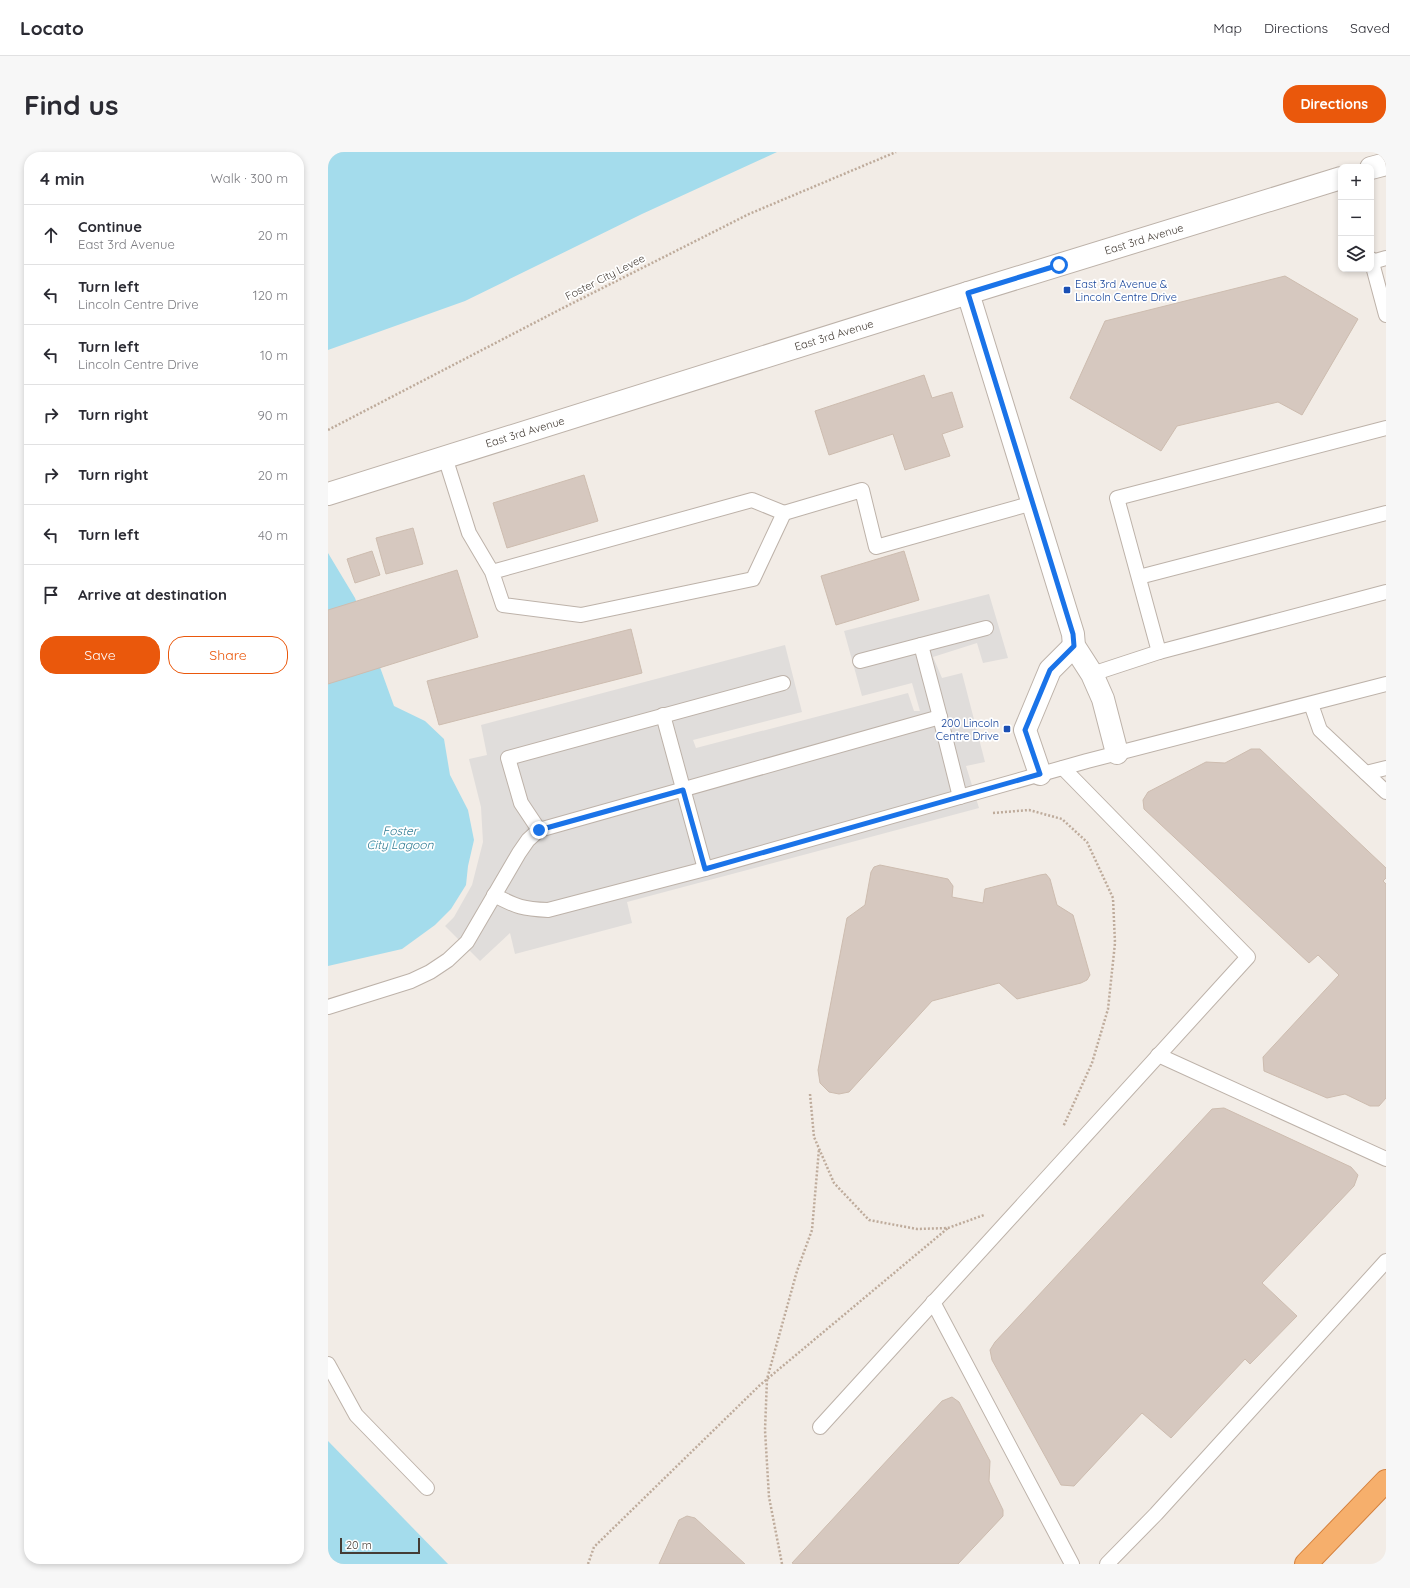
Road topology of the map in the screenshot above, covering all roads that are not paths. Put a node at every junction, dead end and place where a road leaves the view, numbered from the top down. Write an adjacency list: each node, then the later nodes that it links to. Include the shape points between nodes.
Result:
1 (1386, 164): 2 (street)
2 (1374, 167)
3 (1338, 179): 7 (street, East 3rd Avenue)
4 (1386, 258): 5 (lane)
5 (1374, 260)
6 (1374, 271): 8 (lane)
7 (968, 293): 10 (street, East 3rd Avenue); 12 (street)
8 (1386, 315)
9 (1386, 428): 16 (lane, via 1117,498)
10 (445, 457): 11 (street, East 3rd Avenue); 15 (lane, via 469,533)
11 (328, 494)
12 (1033, 503): 13 (lane, via 876,547 862,490); 20 (street, via 1073,634)
13 (784, 513): 15 (lane, via 752,500); 15 (lane, via 752,579 581,615 503,605)
14 (1386, 513): 16 (lane)
15 (492, 572)
16 (1139, 577): 21 (lane)
17 (1386, 592): 21 (lane)
18 (986, 628): 19 (lane)
19 (921, 645): 22 (lane); 28 (lane)
20 (1074, 646): 23 (street); 33 (street, via 1050,670 1025,730)
21 (1160, 652): 23 (lane)
22 (860, 661)
23 (1092, 674): 29 (street, via 1103,700)
24 (783, 683): 27 (lane)
25 (1386, 684): 26 (lane)
26 (1311, 704): 29 (lane); 32 (lane, via 1320,730)
27 (663, 716): 34 (lane); 37 (lane, via 508,758 521,803)
28 (940, 717): 34 (lane); 36 (lane)
29 (1118, 753): 30 (lane)
30 (1063, 768): 33 (lane); 41 (lane, via 1248,957)
31 (1386, 768): 32 (lane)
32 (1366, 773): 35 (lane)
33 (1040, 774): 36 (lane)
34 (683, 790): 37 (lane); 38 (lane)
35 (1386, 792)
36 (960, 797): 38 (lane)
37 (539, 830): 39 (lane, via 525,844)
38 (705, 869): 39 (lane, via 548,910 514,906)
39 (494, 895): 40 (lane, via 467,942 442,964 411,981)
40 (328, 1007)
41 (1158, 1055): 42 (lane); 44 (lane)
42 (1386, 1159)
43 (1386, 1262): 50 (lane, via 1156,1514)
44 (933, 1302): 46 (lane); 49 (lane)
45 (328, 1364): 48 (lane, via 356,1415)
46 (820, 1427)
47 (1386, 1481): 51 (highway)
48 (427, 1488)
49 (1072, 1564)
50 (1107, 1564)
51 (1306, 1564)

